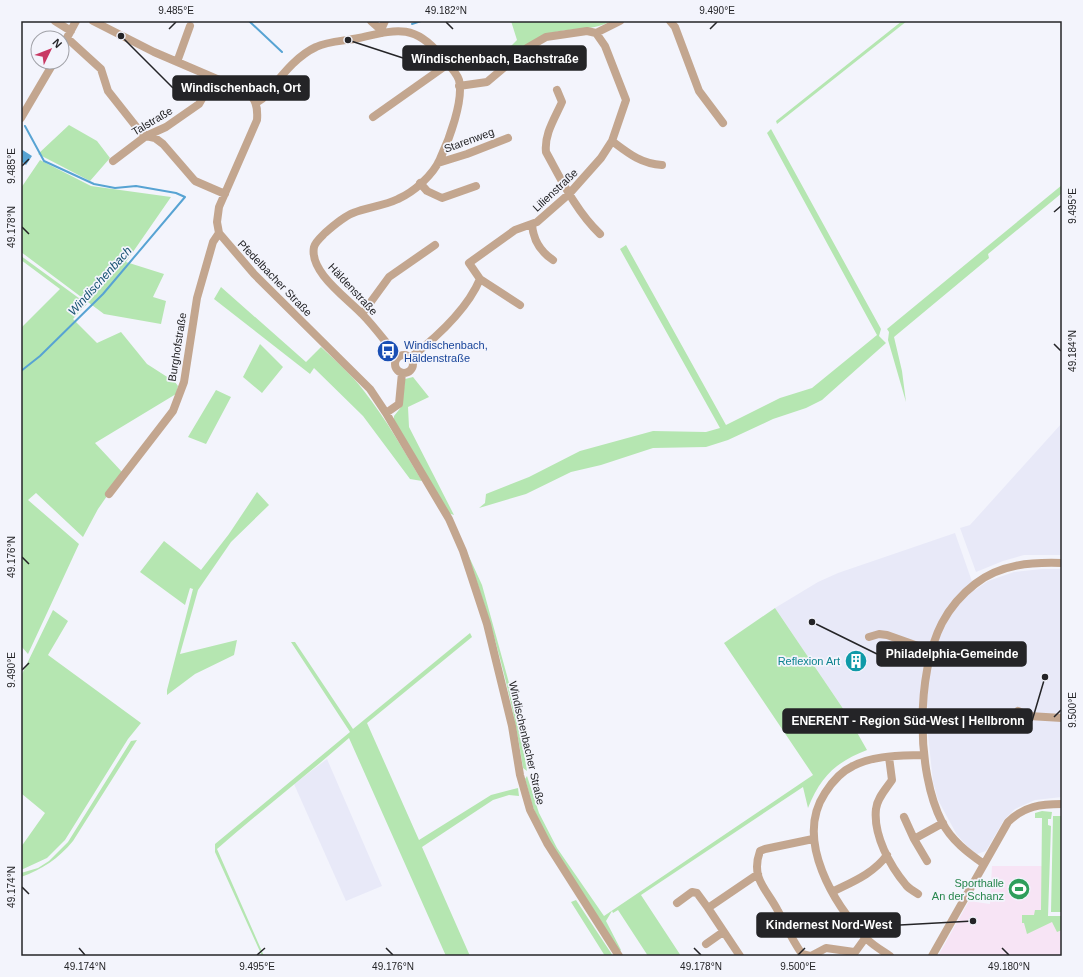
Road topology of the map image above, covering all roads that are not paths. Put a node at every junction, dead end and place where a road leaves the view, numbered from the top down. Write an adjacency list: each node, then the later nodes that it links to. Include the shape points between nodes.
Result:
1 (55, 21): 9 (street)
2 (76, 21): 11 (street)
3 (93, 21): 14 (street)
4 (371, 21): 10 (street)
5 (385, 21): 10 (street)
6 (620, 21): 12 (street)
7 (670, 21): 23 (street, via 699,91)
8 (190, 26): 14 (street)
9 (65, 30)
10 (381, 31): 15 (street, Häldenstraße, via 413,33 422,37); 20 (street, via 317,46 292,65)
11 (70, 32)
12 (596, 33): 18 (street, via 587,31 546,37 527,48 487,82); 26 (street, Lilienstraße, via 605,46 626,100)
13 (70, 35): 24 (street, via 101,69 108,91)
14 (177, 62): 17 (street)
15 (448, 64): 18 (street, Häldenstraße, via 459,80); 21 (street)
16 (49, 70): 22 (street)
17 (214, 78): 20 (street, via 250,94); 24 (street, Talstraße, via 199,104 166,127)
18 (459, 86): 28 (street, Häldenstraße, via 457,110 449,139)
19 (557, 90): 33 (street, via 562,102 547,133 545,145 546,152)
20 (256, 103): 32 (street, via 257,120)
21 (373, 117)
22 (21, 118)
23 (723, 123)
24 (146, 136): 27 (street, Talstraße); 32 (street, via 155,138 163,144 195,181)
25 (508, 138): 28 (street, Starenweg)
26 (612, 141): 29 (street, via 637,159); 33 (street, Lilienstraße, via 601,158)
27 (113, 161)
28 (438, 163): 30 (street, Häldenstraße)
29 (662, 165)
30 (420, 183): 31 (street, via 442,198); 41 (street, Häldenstraße, via 410,193 397,200 347,216 314,246 316,264 323,275)
31 (476, 186)
32 (225, 194): 35 (street, via 219,207)
33 (569, 194): 34 (street, Lilienstraße); 36 (street, via 587,221)
34 (532, 224): 38 (street, via 541,252); 39 (street, Lilienstraße, via 515,230 469,263)
35 (219, 233): 45 (street, Pfedelbacher Straße, via 254,274 370,389); 46 (street, Burghofstraße, via 212,242 197,298 184,382 175,406 161,429)
36 (600, 234)
37 (435, 245): 41 (street, via 389,277)
38 (553, 260)
39 (480, 279): 40 (street); 43 (street, via 459,312)
40 (520, 305)
41 (362, 314): 42 (street, Häldenstraße)
42 (398, 357): 43 (street, via 404,355); 44 (street, via 395,367)
43 (410, 358): 44 (street, via 412,368)
44 (402, 373): 45 (street, via 399,404)
45 (386, 414): 47 (street, Pfedelbacher Straße)
46 (109, 494)
47 (449, 519): 72 (street, Windischenbacher Straße, via 463,551 486,624 530,810)
48 (1062, 563): 50 (street, via 1036,562 1011,566 976,583 952,608 942,624)
49 (869, 637): 50 (street, via 887,635)
50 (932, 651): 53 (street, via 926,681)
51 (1018, 711): 52 (street, via 1029,716)
52 (1062, 718)
53 (924, 755): 54 (street); 57 (street, via 929,786)
54 (889, 757): 58 (street, via 876,758 841,773 820,801 815,815); 60 (street, via 892,780 878,799 876,809 879,836)
55 (1062, 804): 62 (street, via 1030,807 1015,815)
56 (904, 817): 59 (street)
57 (943, 823): 59 (street); 62 (street, via 960,845)
58 (813, 839): 63 (street, via 760,852 757,859); 64 (street)
59 (914, 839): 61 (street)
60 (887, 855): 64 (street, via 864,877); 65 (street, via 906,886)
61 (927, 861)
62 (984, 864): 76 (street)
63 (758, 874): 67 (street); 74 (street, via 760,884 790,936 802,954)
64 (832, 892): 69 (street)
65 (918, 894)
66 (677, 903): 67 (street, via 692,892 697,893)
67 (708, 908): 68 (street)
68 (723, 932): 70 (street); 73 (street)
69 (866, 937): 71 (street); 75 (street)
70 (706, 944)
71 (854, 954): 74 (street, via 826,948)
72 (618, 956)
73 (740, 956)
74 (810, 956)
75 (890, 956)
76 (932, 956)

